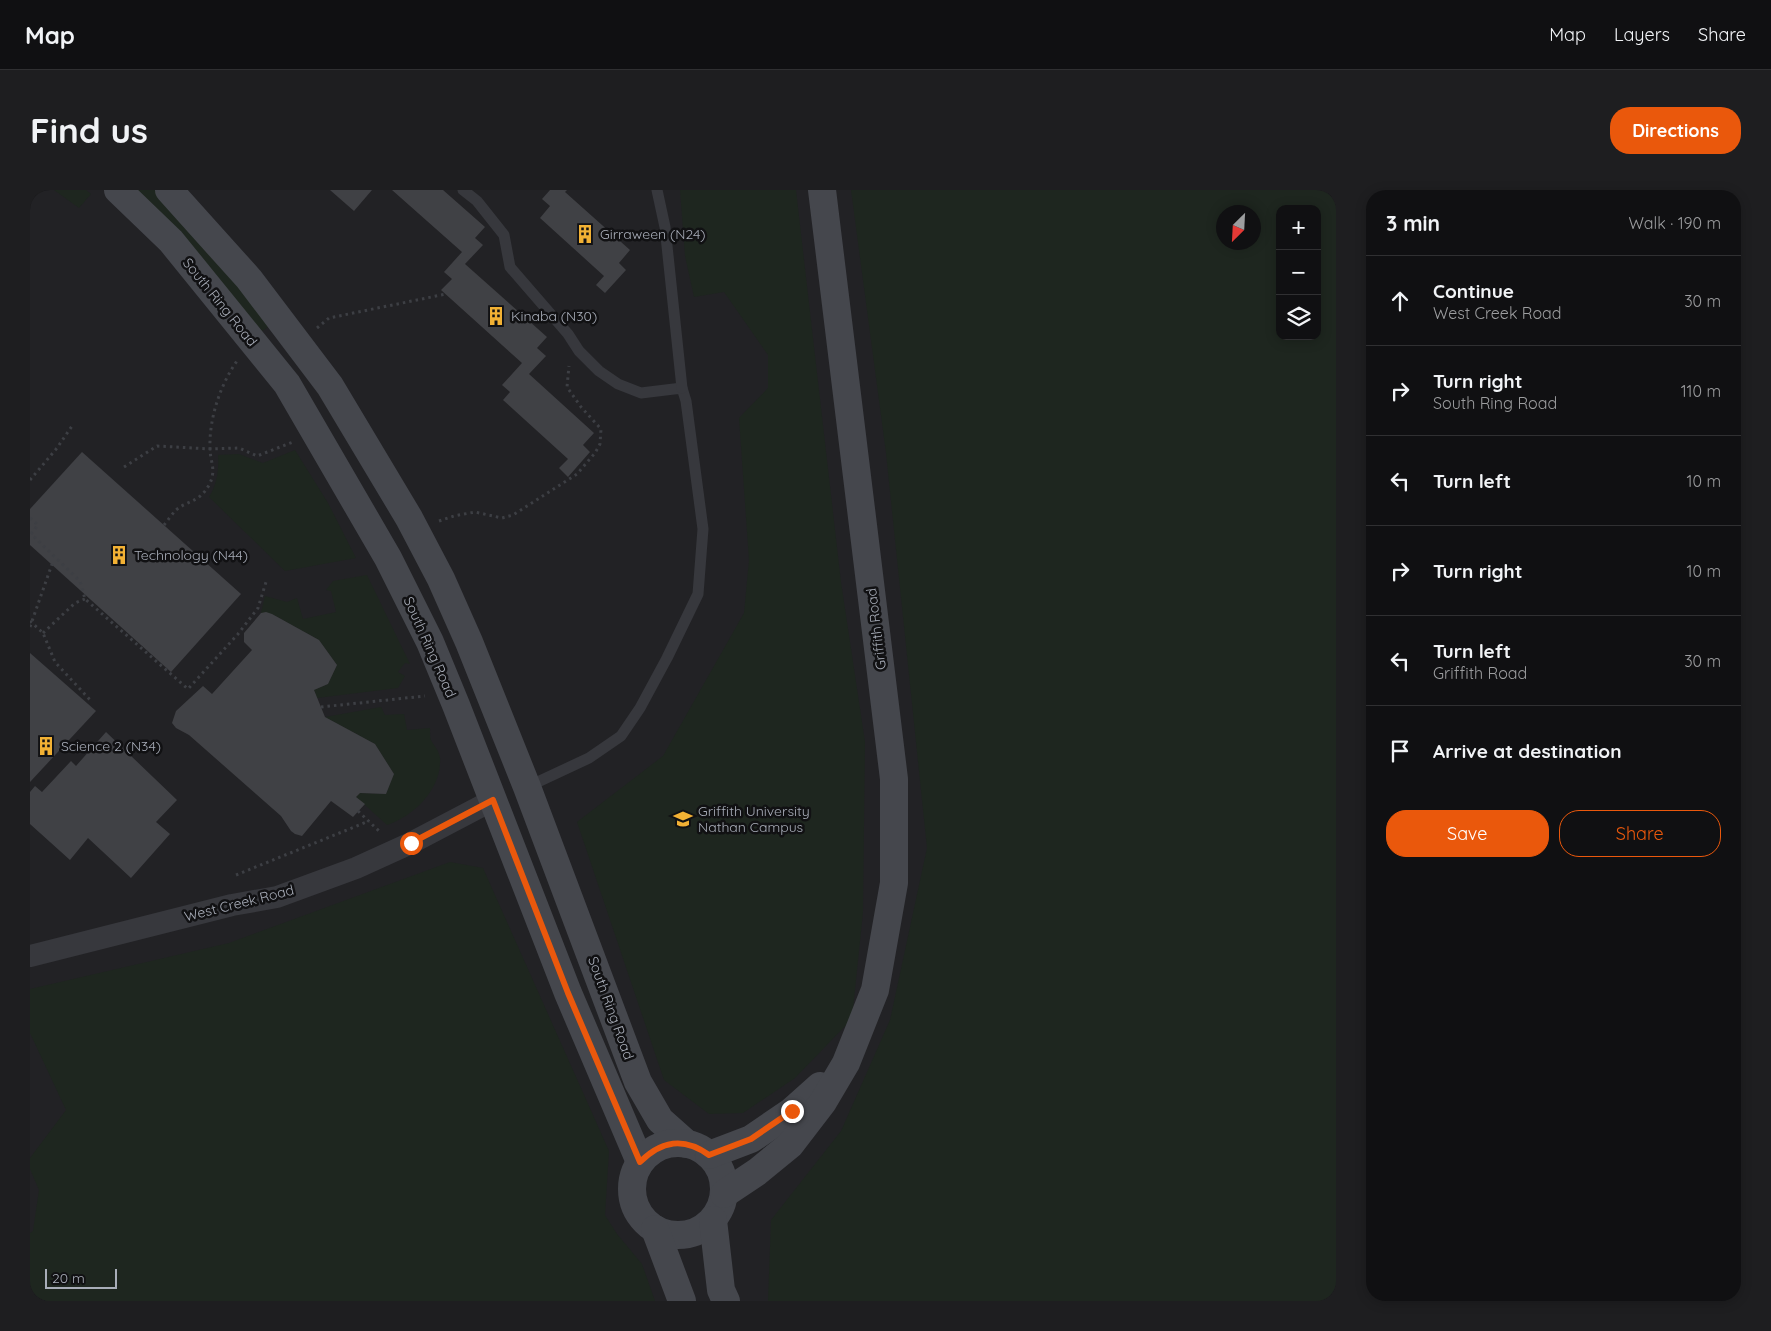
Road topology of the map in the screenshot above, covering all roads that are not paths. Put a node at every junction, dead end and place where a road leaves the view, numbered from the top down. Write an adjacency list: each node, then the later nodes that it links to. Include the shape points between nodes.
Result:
1 (118, 190): 8 (street, South Ring Road, via 171,241 287,384 388,558 430,642)
2 (169, 190): 7 (street, South Ring Road, via 249,279 335,395 409,518 469,642)
3 (463, 190): 6 (lane, via 504,234 510,267 579,351 605,375 641,393)
4 (657, 190): 6 (lane, via 665,227)
5 (822, 190): 10 (street, Griffith Road, via 894,778 894,883 875,990)
6 (682, 388): 7 (lane, via 703,529 698,594 640,708 620,736 589,758)
7 (527, 787): 11 (street, South Ring Road, via 638,1082 660,1120)
8 (493, 800): 9 (street, West Creek Road, via 356,868 277,897 232,905); 12 (street, South Ring Road, via 568,993)
9 (30, 956)
10 (846, 1063): 11 (street, Griffith Road, via 792,1111 751,1139); 13 (street, Griffith Road, via 823,1102 790,1145)
11 (698, 1149): 12 (street, via 674,1143 650,1152); 13 (street, via 718,1166)
12 (640, 1162): 15 (street, via 634,1176 633,1198 643,1220)
13 (724, 1194): 14 (street)
14 (713, 1220): 15 (street, via 686,1234); 17 (street, via 721,1290)
15 (656, 1229): 16 (street)
16 (682, 1301)
17 (726, 1301)

